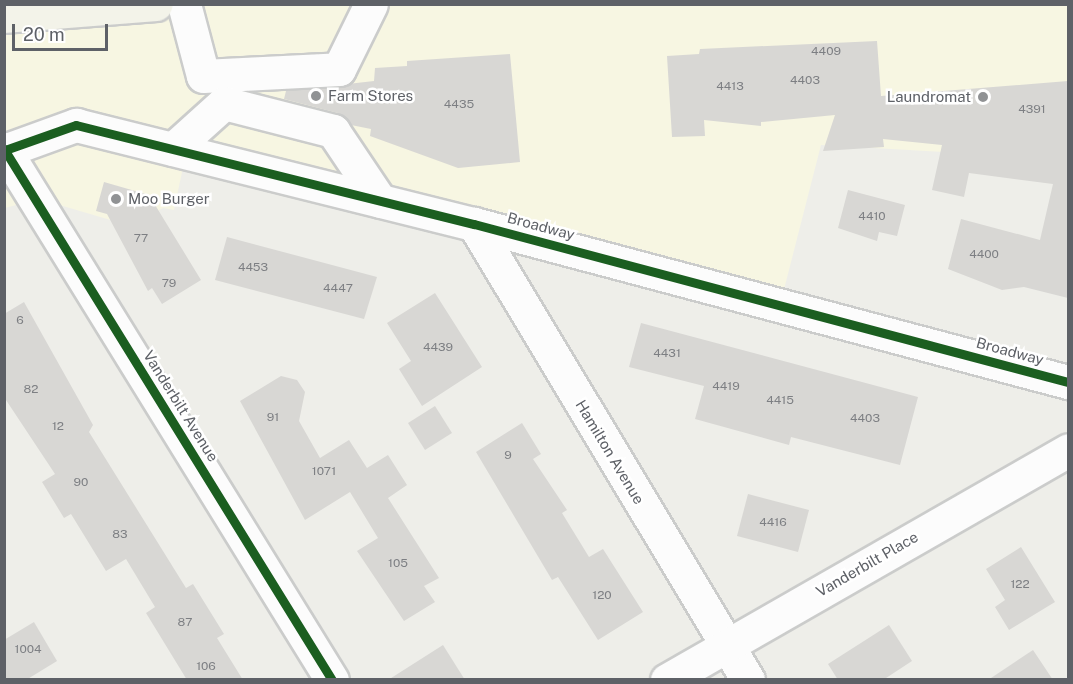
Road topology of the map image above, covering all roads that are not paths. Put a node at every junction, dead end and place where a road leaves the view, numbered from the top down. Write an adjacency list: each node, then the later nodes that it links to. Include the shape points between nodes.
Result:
1 (156, 4): 4 (main road)
2 (184, 4): 3 (street, via 203,76 339,69)
3 (371, 4)
4 (4, 16)
5 (173, 149): 6 (street, Broadway, via 76,124); 7 (street, Broadway); 7 (street, via 224,103 333,131)
6 (5, 150): 12 (street, Vanderbilt Avenue)
7 (380, 201): 8 (street, Broadway)
8 (474, 224): 9 (street, Broadway); 11 (street, Hamilton Avenue)
9 (1068, 382)
10 (1068, 450): 11 (street, Vanderbilt Place)
11 (726, 644): 13 (street, Vanderbilt Place); 14 (street, Hamilton Avenue)
12 (332, 680)
13 (667, 680)
14 (748, 680)

